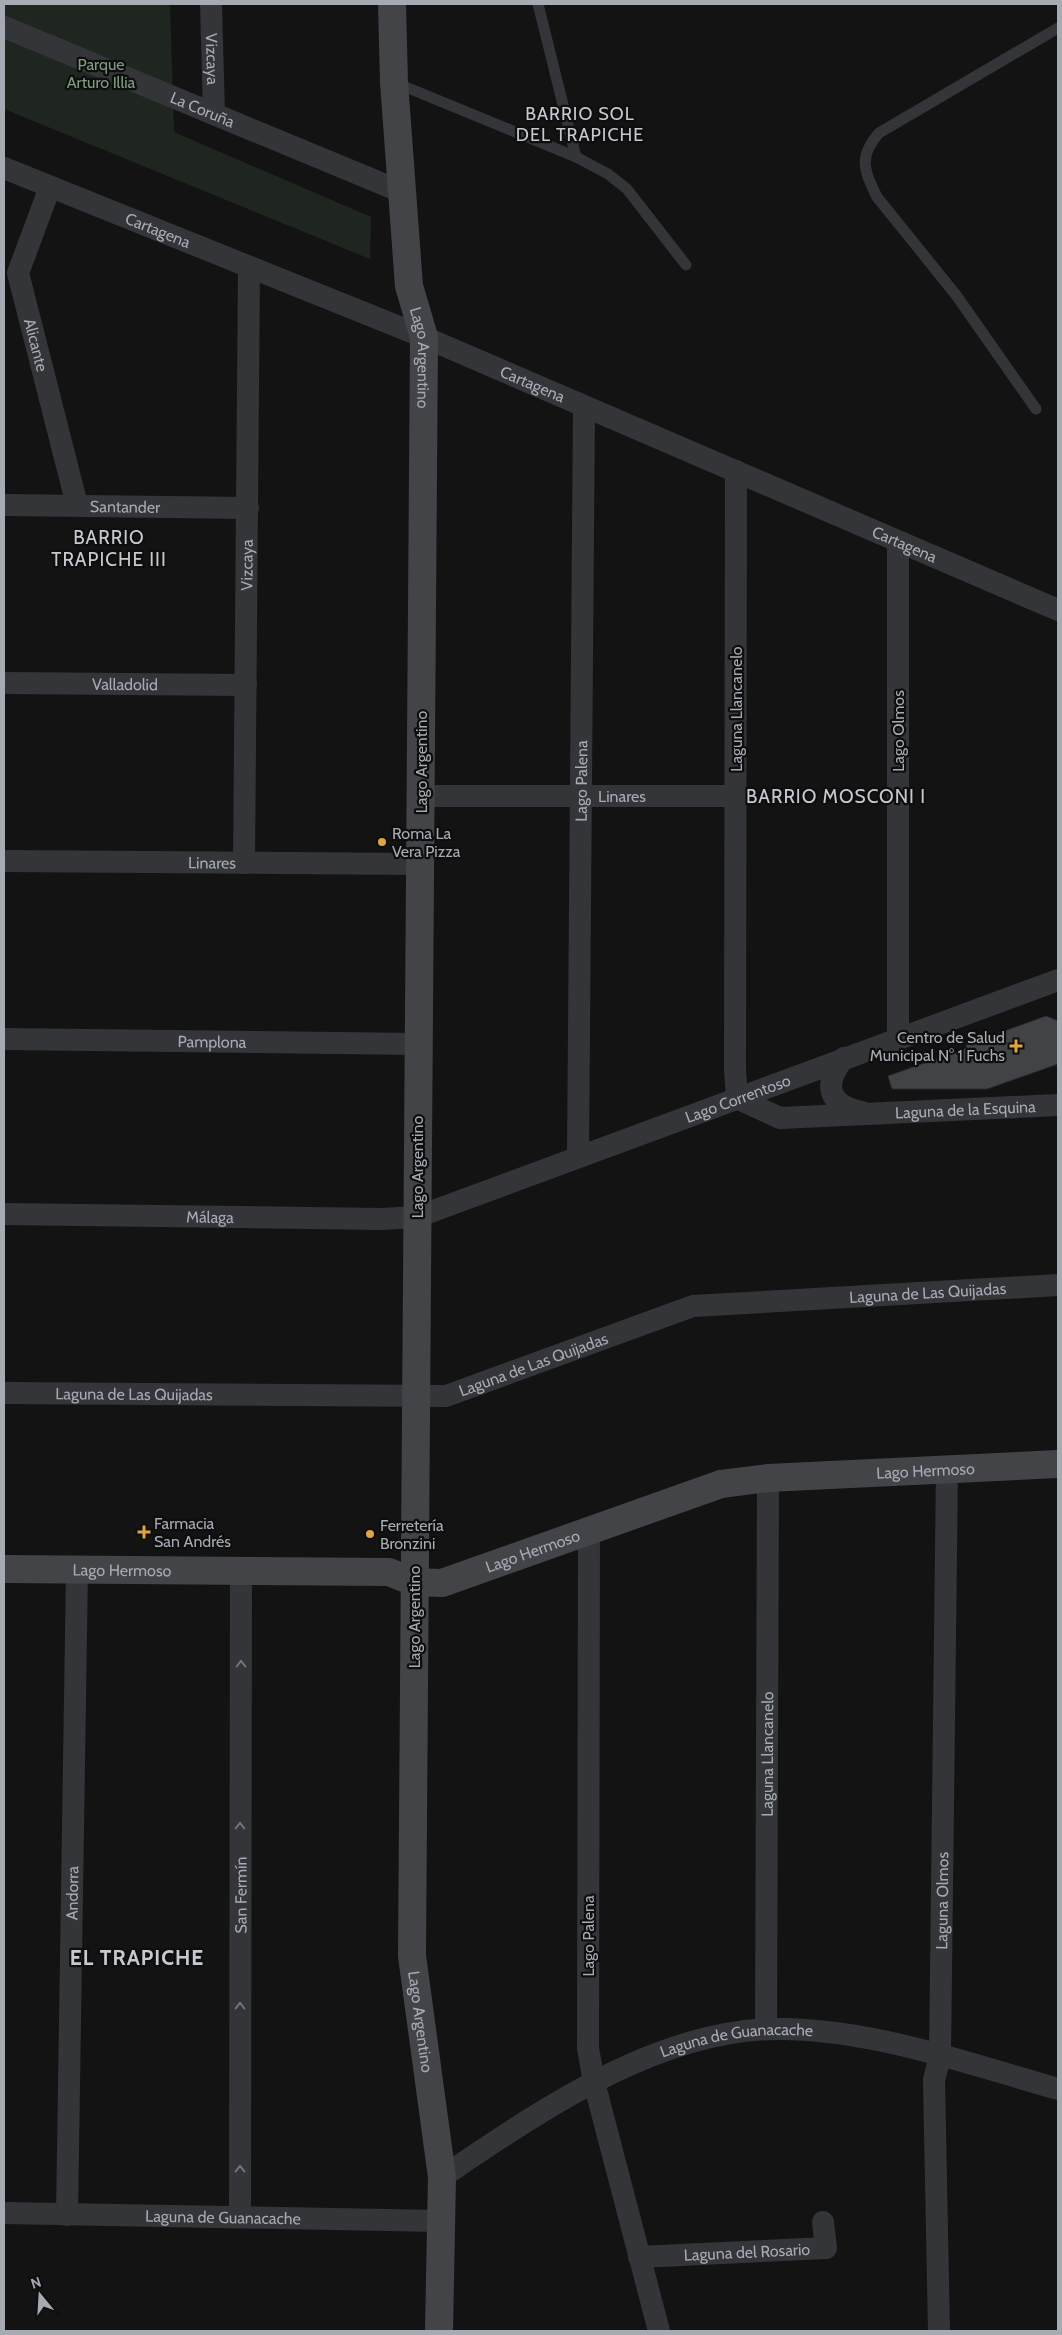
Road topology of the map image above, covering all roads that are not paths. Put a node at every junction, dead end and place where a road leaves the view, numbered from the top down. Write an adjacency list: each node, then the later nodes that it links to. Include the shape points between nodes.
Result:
1 (211, 4): 7 (street, Vizcaya)
2 (392, 4): 6 (street, Lago Argentino)
3 (538, 4): 8 (lane)
4 (4, 27): 7 (street, La Coruña)
5 (1058, 28): 16 (lane, via 879,133 868,146 865,163 877,197 956,295)
6 (394, 82): 8 (lane); 11 (street, Lago Argentino)
7 (214, 114): 11 (street, La Coruña)
8 (576, 157): 12 (lane, via 608,174 627,190)
9 (4, 168): 10 (street, Cartagena)
10 (50, 187): 13 (street, Cartagena); 19 (street, Alicante, via 18,273)
11 (402, 192): 14 (street, Lago Argentino, via 409,286)
12 (686, 265)
13 (250, 268): 14 (street, Cartagena); 20 (street, Vizcaya)
14 (424, 337): 15 (street, Cartagena); 25 (street, Lago Argentino)
15 (584, 407): 17 (street, Cartagena); 26 (street, Lago Palena)
16 (1036, 409)
17 (736, 471): 21 (street, Cartagena); 27 (street, Laguna Llancanelo)
18 (4, 505): 19 (street, Santander)
19 (77, 506): 20 (street, Santander)
20 (248, 508): 24 (street, Vizcaya)
21 (898, 542): 22 (street, Cartagena); 33 (street, Lago Olmos)
22 (1058, 610)
23 (4, 683): 24 (street, Valladolid)
24 (246, 685): 29 (street, Vizcaya)
25 (420, 796): 26 (street, Linares); 30 (street, Lago Argentino)
26 (580, 796): 27 (street, Linares); 39 (street, Lago Palena)
27 (736, 796): 36 (street, Laguna Llancanelo)
28 (4, 861): 29 (street, Linares)
29 (244, 863): 30 (street, Linares)
30 (420, 864): 34 (street, Lago Argentino)
31 (1058, 980): 33 (street, Lago Correntoso)
32 (4, 1039): 34 (street, Pamplona)
33 (898, 1039): 35 (street, Lago Correntoso)
34 (418, 1044): 41 (street, Lago Argentino)
35 (844, 1058): 36 (street, Lago Correntoso); 38 (street, Laguna de la Esquina, via 834,1072 831,1092 849,1110)
36 (737, 1098): 38 (street, Laguna de la Esquina, via 780,1118); 39 (street, Lago Correntoso)
37 (1058, 1105): 38 (street, Laguna de la Esquina)
38 (872, 1114)
39 (578, 1156): 41 (street, Lago Correntoso)
40 (4, 1214): 41 (street, Málaga)
41 (417, 1217): 44 (street, Lago Argentino)
42 (1058, 1285): 44 (street, Laguna de Las Quijadas, via 693,1306 446,1396)
43 (4, 1393): 44 (street, Laguna de Las Quijadas)
44 (415, 1397): 52 (street, Lago Argentino)
45 (1058, 1464): 46 (street, Lago Hermoso)
46 (947, 1469): 47 (street, Lago Hermoso); 54 (street, Laguna Olmos)
47 (768, 1478): 48 (street, Lago Hermoso, via 721,1484); 53 (street, Laguna Llancanelo)
48 (588, 1531): 52 (street, Lago Hermoso, via 442,1583); 55 (street, Lago Palena, via 588,2048)
49 (4, 1569): 50 (street, Lago Hermoso)
50 (77, 1570): 51 (street, Lago Hermoso); 59 (street, Andorra)
51 (241, 1571): 52 (street, Lago Hermoso, via 389,1572); 60 (street, San Fermín, one-way to 51)
52 (414, 1582): 57 (street, Lago Argentino, via 412,1956)
53 (766, 2029): 54 (street, Laguna de Guanacache, via 853,2037); 55 (street, Laguna de Guanacache, via 682,2046)
54 (940, 2056): 56 (street, Laguna de Guanacache); 66 (street, Laguna Olmos, via 934,2080)
55 (594, 2082): 57 (street, Laguna de Guanacache, via 532,2116); 63 (street, Lago Palena)
56 (1058, 2089)
57 (442, 2177): 61 (street, Lago Argentino)
58 (4, 2213): 59 (street, Laguna de Guanacache)
59 (67, 2215): 60 (street, Laguna de Guanacache)
60 (240, 2217): 61 (street, Laguna de Guanacache)
61 (440, 2221): 64 (street, Lago Argentino)
62 (823, 2222): 63 (street, Laguna del Rosario, via 826,2248)
63 (640, 2257): 65 (street, Lago Palena)
64 (439, 2331)
65 (659, 2331)
66 (940, 2331)

